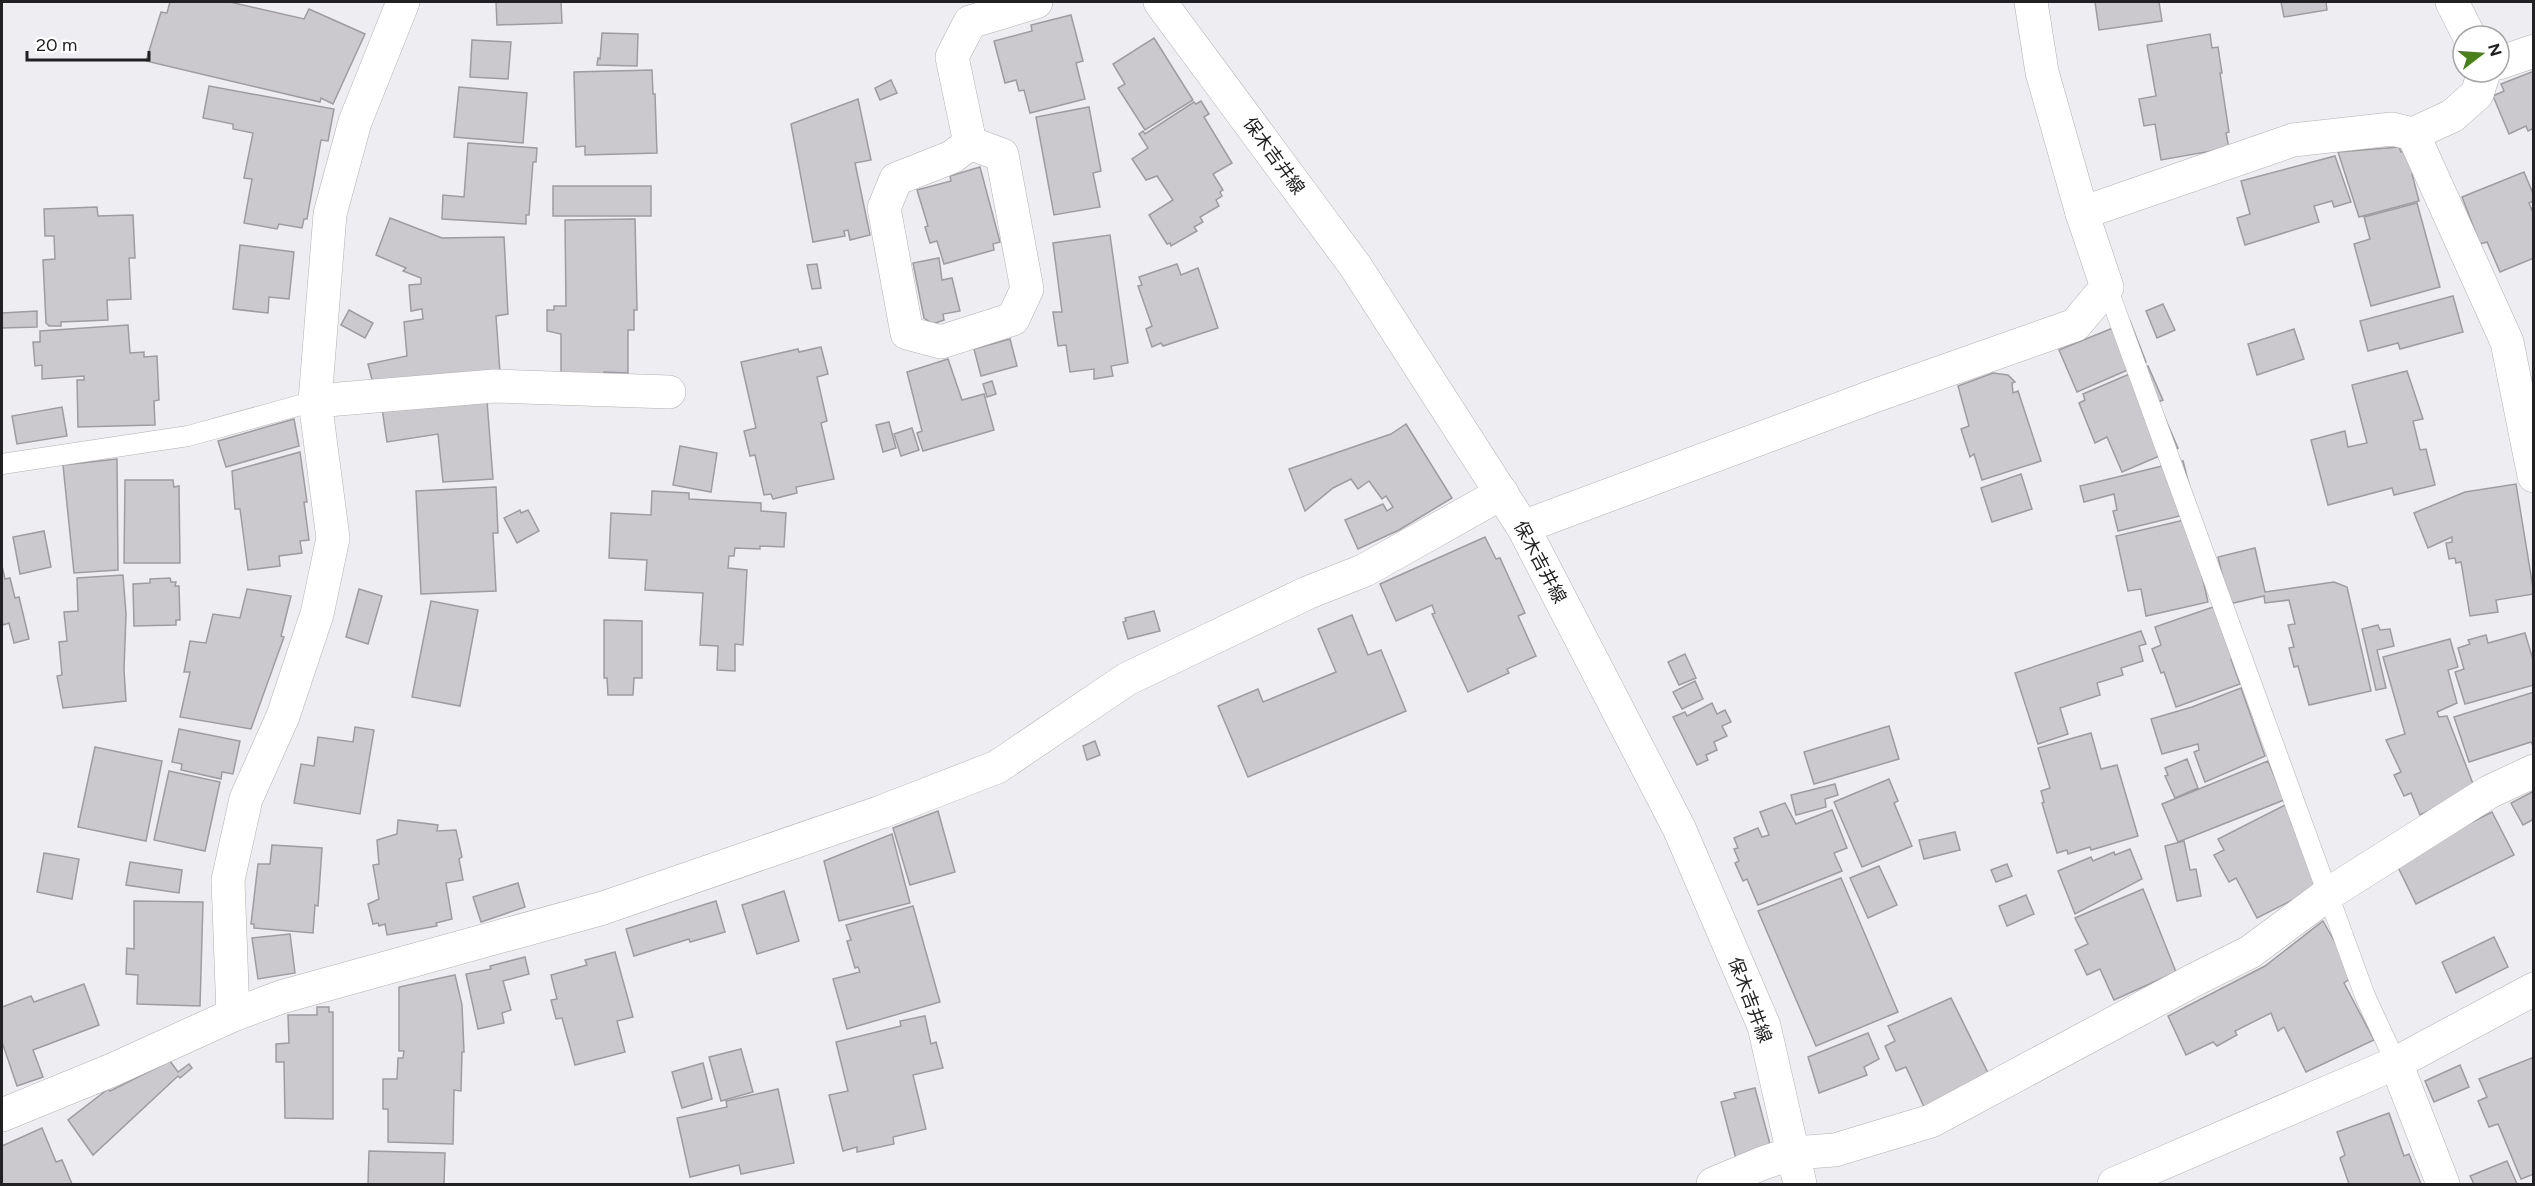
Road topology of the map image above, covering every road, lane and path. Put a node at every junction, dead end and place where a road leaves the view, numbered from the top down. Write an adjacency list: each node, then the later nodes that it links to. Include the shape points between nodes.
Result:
1 (403, 2): 15 (street, via 354,122 330,214)
2 (1036, 2): 11 (street, via 970,22 952,57)
3 (1160, 2): 18 (street, 保木吉井線, via 1356,267)
4 (2031, 2): 12 (street, via 2042,72)
5 (2452, 2): 6 (street)
6 (2463, 24)
7 (2534, 51): 8 (street)
8 (2511, 59)
9 (2480, 84): 10 (street, via 2477,94 2452,116)
10 (2413, 134): 12 (street, via 2392,129 2293,140); 17 (street, via 2507,342)
11 (970, 143): 11 (street, via 1002,155 1027,289 1013,320 941,342 908,333 884,208 896,179 952,157)
12 (2082, 213): 13 (street)
13 (2107, 288): 19 (street, via 2075,325); 21 (lane)
14 (669, 392): 15 (street, via 494,386)
15 (315, 401): 16 (lane, via 188,436); 23 (street, via 333,538 317,614 284,716 246,799 228,880)
16 (2, 464)
17 (2534, 476)
18 (1502, 493): 19 (street, 保木吉井線); 23 (street, via 1365,570 1307,593 1127,679 997,767 881,812 603,908 281,997)
19 (1523, 527): 26 (street, 保木吉井線, via 1684,839 1764,1026)
20 (2534, 771): 21 (street, via 2489,792)
21 (2328, 894): 24 (lane, via 2365,996); 26 (street, via 2250,952 1931,1121 1835,1150)
22 (2534, 989): 24 (street)
23 (233, 1015): 25 (street)
24 (2396, 1063): 28 (street); 29 (street)
25 (2, 1115)
26 (1796, 1169): 27 (street, via 1763,1162)
27 (1713, 1185)
28 (2114, 1185)
29 (2443, 1185)

